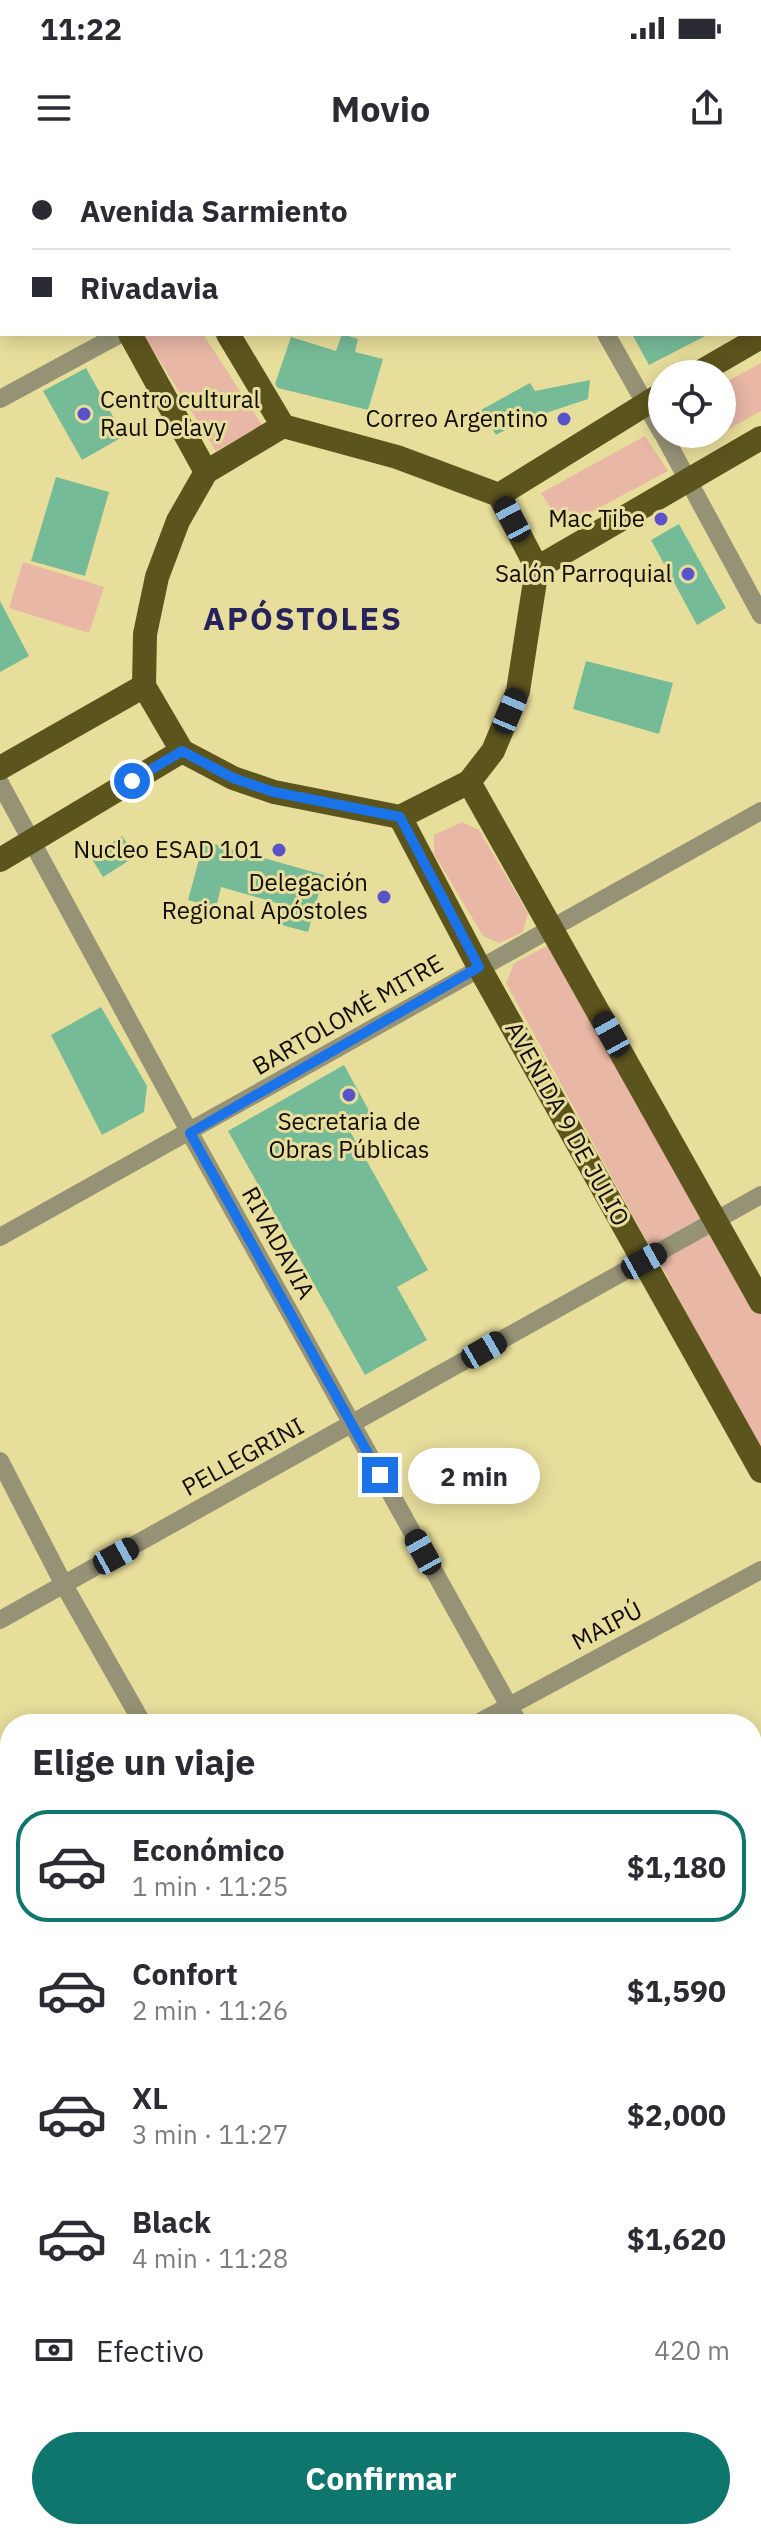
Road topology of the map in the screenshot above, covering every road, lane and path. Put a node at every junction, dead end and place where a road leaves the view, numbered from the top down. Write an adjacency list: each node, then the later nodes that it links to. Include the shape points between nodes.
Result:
1 (116, 336): 8 (street)
2 (131, 336): 13 (main road)
3 (229, 336): 10 (main road)
4 (607, 336): 7 (street)
5 (761, 337): 6 (main road)
6 (721, 360)
7 (648, 391)
8 (0, 399)
9 (648, 403): 15 (main road)
10 (283, 426): 13 (main road); 15 (main road, via 397,457)
11 (761, 438): 14 (main road)
12 (670, 448): 14 (street)
13 (206, 472): 18 (main road, via 178,521 157,577 145,634)
14 (687, 479): 16 (main road); 17 (street)
15 (499, 495): 16 (main road)
16 (537, 568): 21 (main road, via 518,691 493,751)
17 (761, 615)
18 (144, 686): 19 (main road); 20 (main road)
19 (182, 751): 24 (main road, via 274,792); 25 (main road)
20 (0, 768)
21 (469, 782): 24 (main road); 27 (main road)
22 (0, 783): 25 (street, RIVADAVIA)
23 (761, 811): 27 (street, BARTOLOMÉ MITRE)
24 (400, 817): 28 (main road, AVENIDA 9 DE JULIO)
25 (31, 842): 26 (main road); 29 (street, RIVADAVIA)
26 (0, 860)
27 (552, 927): 28 (street, BARTOLOMÉ MITRE); 31 (main road)
28 (479, 967): 29 (street, BARTOLOMÉ MITRE); 33 (main road, AVENIDA 9 DE JULIO)
29 (190, 1133): 32 (street, BARTOLOMÉ MITRE); 35 (street, RIVADAVIA)
30 (761, 1195): 31 (street, PELLEGRINI)
31 (714, 1221): 33 (street, PELLEGRINI); 34 (main road)
32 (0, 1237)
33 (644, 1261): 35 (street, PELLEGRINI); 37 (main road, AVENIDA 9 DE JULIO)
34 (761, 1302)
35 (351, 1424): 39 (street, PELLEGRINI); 41 (street, RIVADAVIA)
36 (0, 1461): 39 (street)
37 (761, 1471)
38 (761, 1570): 41 (street, MAIPÚ)
39 (64, 1585): 40 (street, PELLEGRINI); 42 (street)
40 (0, 1620)
41 (509, 1706): 43 (street, MAIPÚ); 44 (street, RIVADAVIA)
42 (137, 1714)
43 (494, 1714)
44 (513, 1714)

